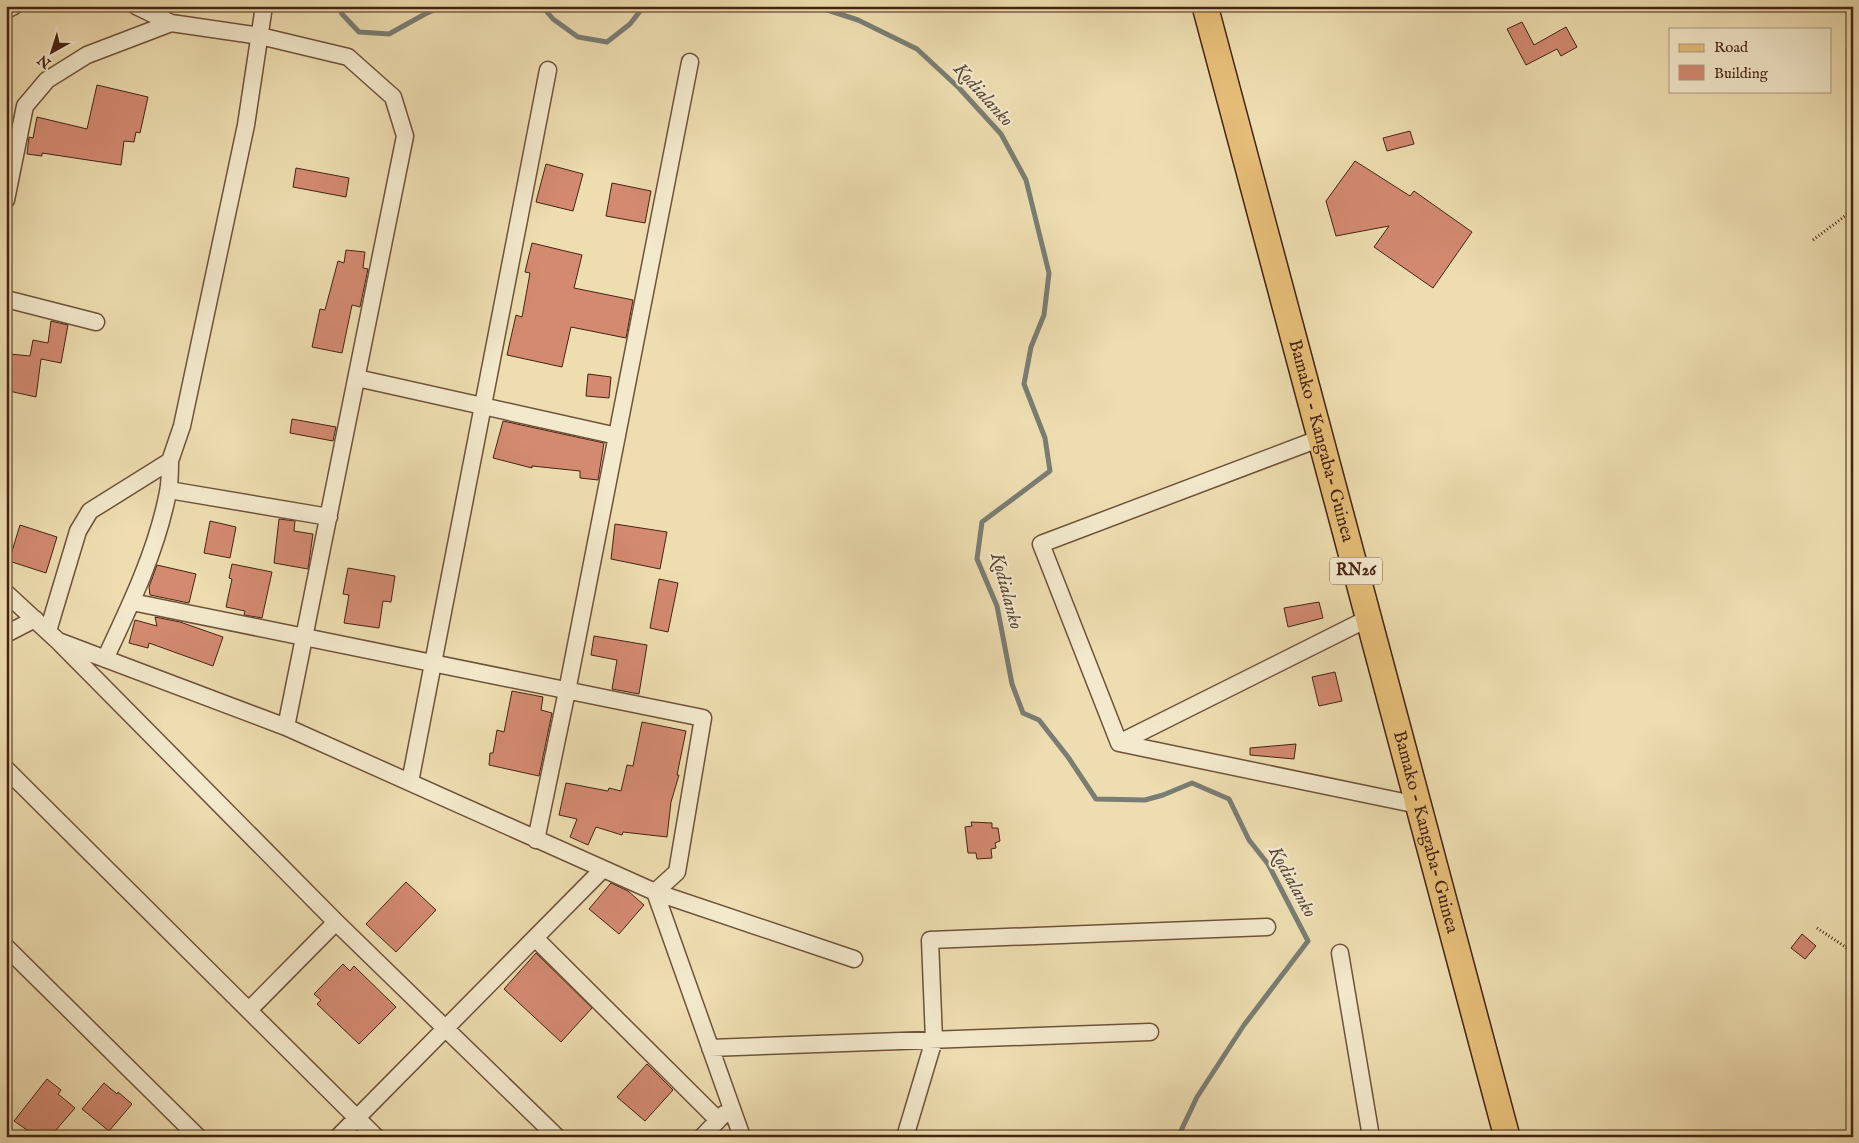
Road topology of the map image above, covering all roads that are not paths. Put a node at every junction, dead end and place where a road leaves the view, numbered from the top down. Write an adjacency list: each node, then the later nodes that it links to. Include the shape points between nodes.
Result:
1 (14, 6): 5 (street)
2 (136, 6): 6 (street)
3 (264, 6): 7 (street)
4 (1205, 6): 16 (main road, Bamako - Kangaba- Guinea / RN26)
5 (6, 10)
6 (171, 23): 7 (street); 10 (street, via 88,55 47,80 25,106)
7 (260, 36): 13 (street, via 348,57 393,97 405,136); 17 (street, via 244,135 182,426)
8 (690, 62): 15 (street)
9 (548, 70): 14 (street)
10 (6, 200)
11 (6, 300): 12 (street)
12 (96, 322)
13 (357, 378): 14 (street); 19 (street)
14 (483, 406): 15 (street); 28 (street)
15 (617, 436): 29 (street)
16 (1321, 438): 22 (main road, Bamako - Kangaba- Guinea / RN26); 31 (street, via 1041,544)
17 (170, 461): 18 (street); 25 (street, via 90,512 78,531)
18 (169, 490): 19 (street); 21 (street, via 162,522)
19 (329, 517): 26 (street)
20 (6, 593): 23 (street)
21 (132, 602): 26 (street); 27 (street)
22 (1368, 618): 31 (street); 34 (main road, Bamako - Kangaba- Guinea / RN26)
23 (35, 620): 24 (street); 25 (street)
24 (6, 634)
25 (53, 636): 27 (street); 38 (street)
26 (305, 637): 28 (street); 30 (street)
27 (105, 658): 30 (street)
28 (433, 663): 29 (street); 33 (street)
29 (567, 691): 35 (street); 37 (street, via 703,718 677,872)
30 (286, 727): 33 (street)
31 (1119, 743): 34 (street)
32 (6, 769): 44 (street)
33 (410, 782): 35 (street)
34 (1418, 805): 60 (main road, Bamako - Kangaba- Guinea / RN26)
35 (536, 840): 36 (street)
36 (603, 869): 37 (street); 40 (street)
37 (654, 892): 43 (street); 48 (street)
38 (336, 922): 44 (street); 45 (street)
39 (1267, 927): 47 (street, via 930,940)
40 (535, 938): 45 (street); 51 (street)
41 (6, 947): 52 (street)
42 (1340, 953): 59 (street)
43 (854, 959)
44 (249, 1010): 50 (street)
45 (445, 1028): 50 (street); 55 (street)
46 (1150, 1032): 47 (street)
47 (934, 1040): 48 (street); 58 (street)
48 (710, 1048): 49 (street)
49 (731, 1106): 51 (street); 57 (street)
50 (357, 1118): 53 (street); 54 (street)
51 (718, 1120): 56 (street)
52 (198, 1137)
53 (338, 1137)
54 (376, 1137)
55 (556, 1137)
56 (702, 1137)
57 (742, 1137)
58 (905, 1137)
59 (1370, 1137)
60 (1507, 1137)

